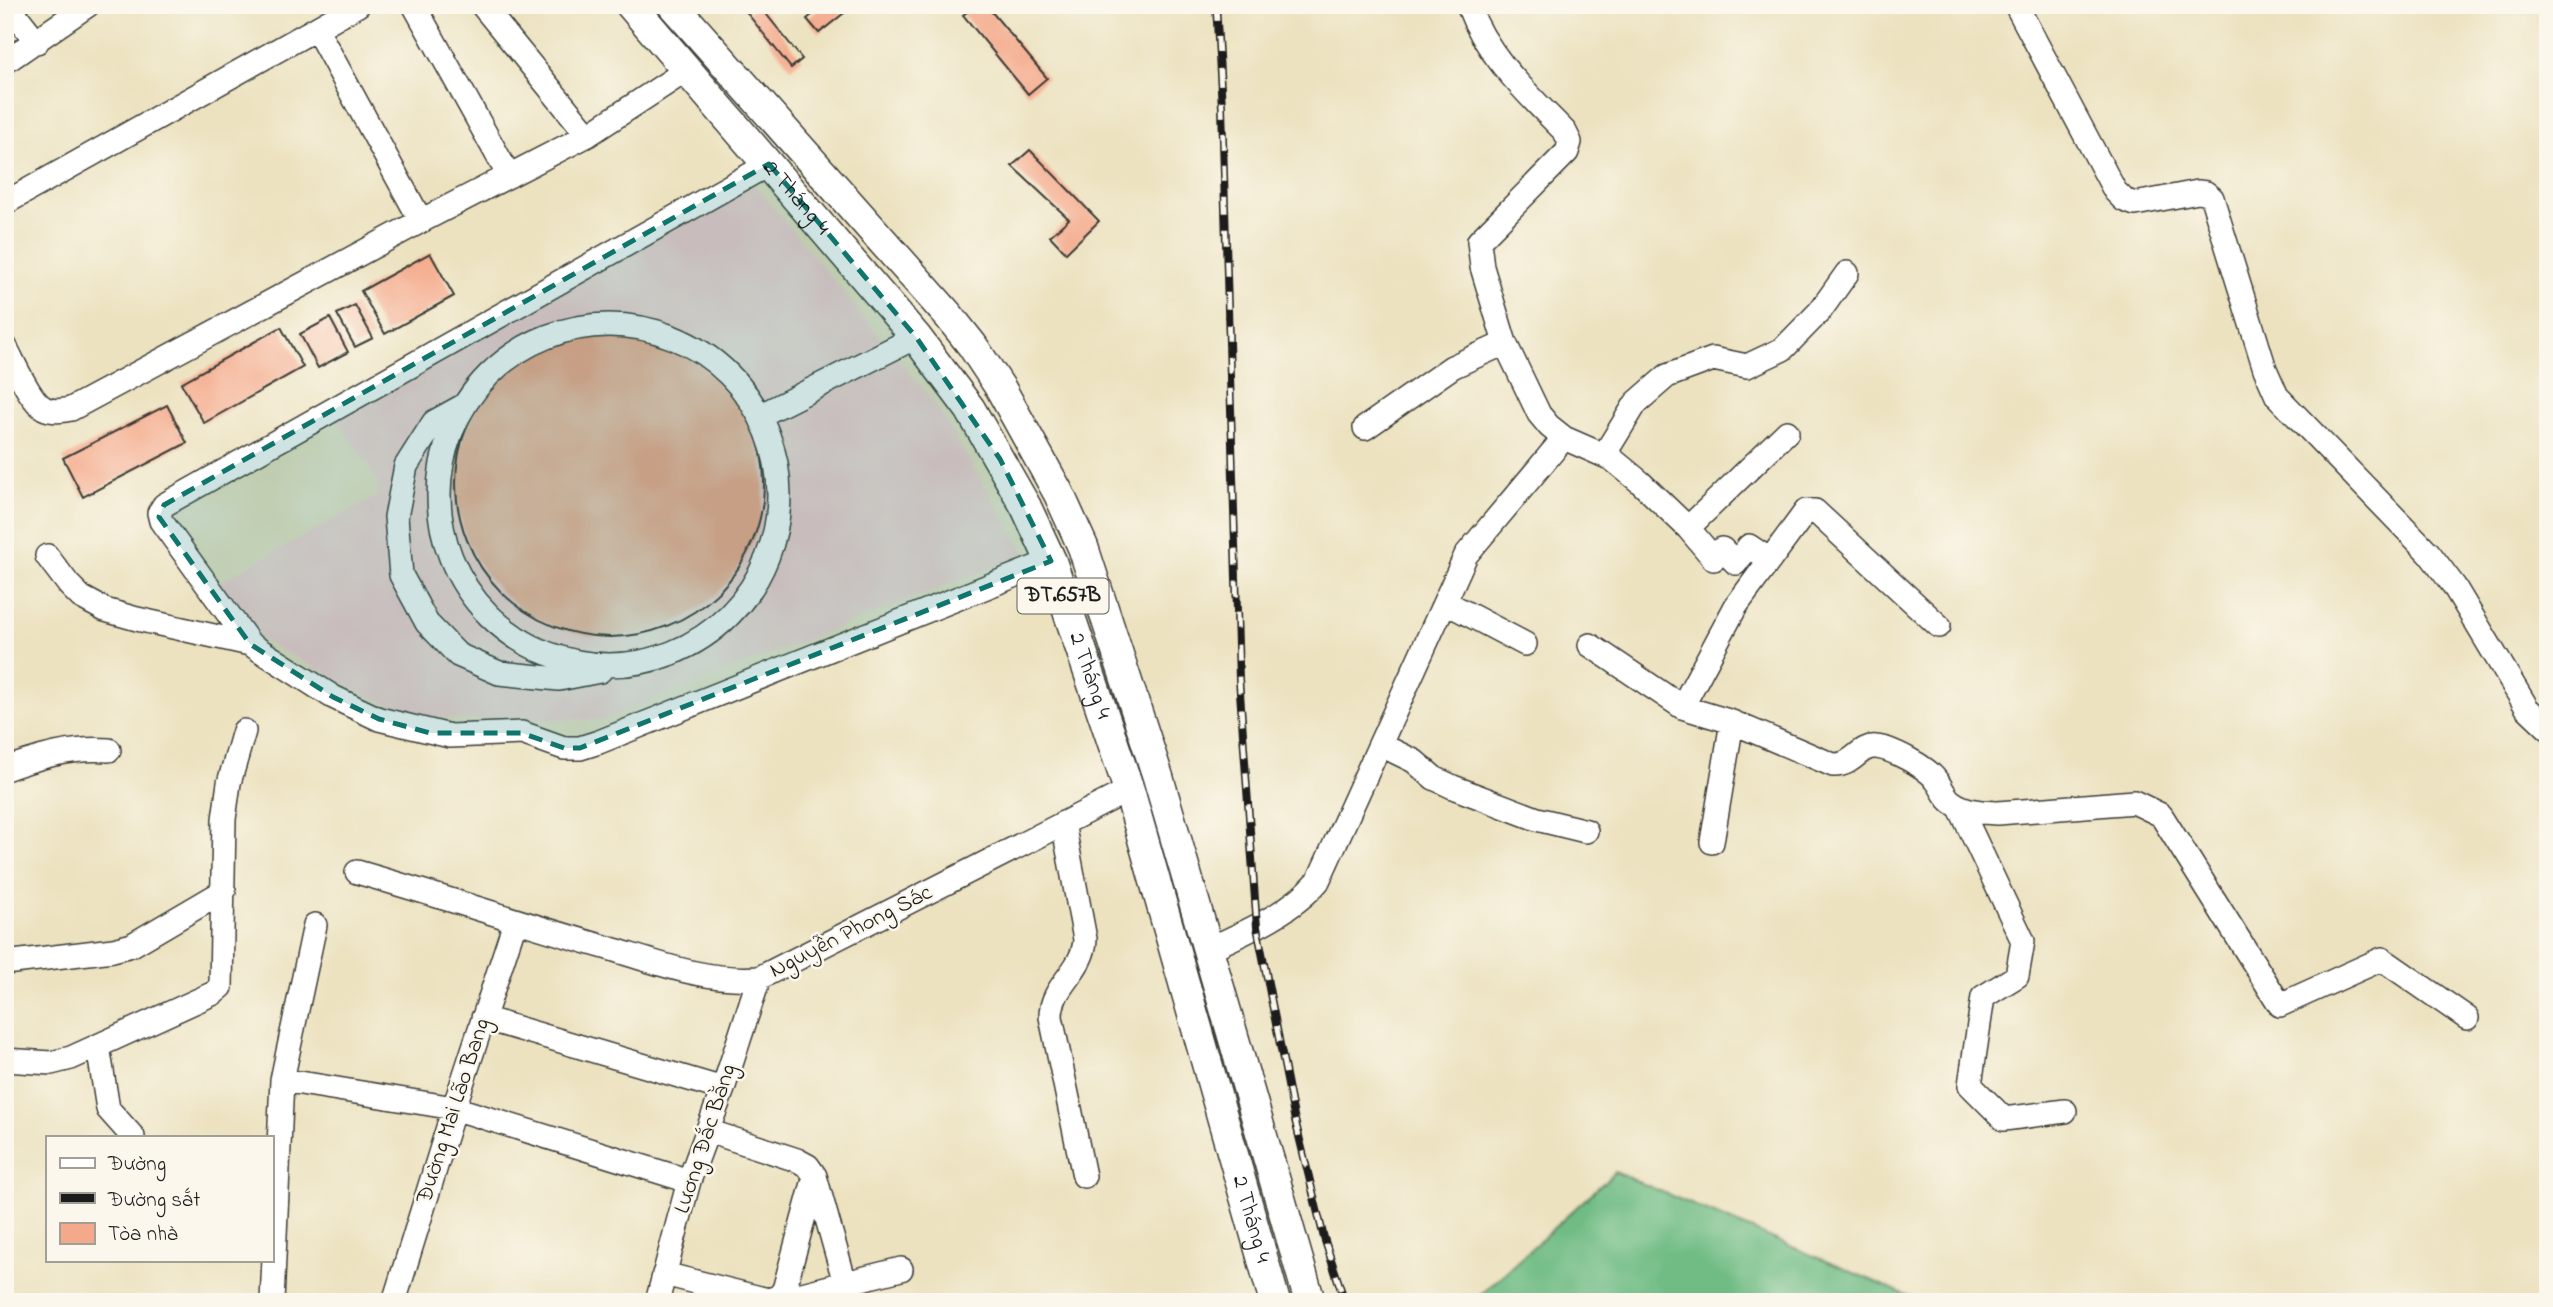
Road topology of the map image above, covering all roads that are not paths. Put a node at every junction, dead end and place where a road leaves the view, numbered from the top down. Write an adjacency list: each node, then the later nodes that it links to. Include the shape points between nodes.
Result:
1 (8, 5): 11 (street)
2 (88, 5): 11 (street)
3 (358, 5): 10 (street)
4 (414, 5): 16 (street)
5 (482, 5): 14 (street)
6 (631, 5): 13 (main road, 2 Tháng 4 / ĐT.657B)
7 (673, 5): 20 (main road, 2 Tháng 4 / ĐT.657B)
8 (1468, 5): 22 (street, via 1492,52 1570,142 1567,152 1479,241 1482,267)
9 (2016, 5): 43 (street, via 2115,191 2124,200 2135,204 2198,192 2212,198 2277,396 2429,553 2527,708)
10 (317, 30): 17 (street); 18 (street)
11 (37, 42): 12 (street)
12 (5, 62)
13 (687, 70): 14 (street); 15 (main road, 2 Tháng 4 / ĐT.657B)
14 (588, 135): 16 (street)
15 (769, 164): 21 (main road, 2 Tháng 4 / ĐT.657B); 37 (street, via 164,505 161,521)
16 (509, 176): 18 (street)
17 (5, 203)
18 (421, 221): 23 (street, via 71,409 45,409 35,401)
19 (1847, 273): 29 (street, via 1820,311 1783,349 1747,366 1713,359 1667,376 1636,403)
20 (949, 316): 21 (main road); 31 (main road, 2 Tháng 4 / ĐT.657B, via 1001,389)
21 (916, 337): 25 (street); 34 (main road, 2 Tháng 4 / ĐT.657B, via 970,409)
22 (1505, 343): 26 (street, via 1452,367); 28 (street, via 1539,414)
23 (5, 346)
24 (463, 406): 25 (street, via 502,361 540,338 598,324 658,331 711,357); 40 (street, via 441,461 439,520 451,562 483,612 531,648 588,665); 40 (street, via 434,422 406,466 396,517 401,575 427,623 458,655 499,673 559,679)
25 (763, 414): 40 (street, via 781,481 775,540 750,594 707,636)
26 (1365, 428)
27 (1787, 432): 30 (street)
28 (1564, 439): 29 (street); 35 (street, via 1466,555)
29 (1604, 455): 30 (street, via 1626,469)
30 (1688, 528): 33 (street, via 1714,559 1722,549 1735,563 1749,546)
31 (1083, 547): 34 (main road); 48 (main road, 2 Tháng 4 / ĐT.657B)
32 (47, 556): 37 (street, via 69,586 105,610)
33 (1770, 560): 36 (street, via 1806,511 1815,511); 41 (street, via 1736,606)
34 (1051, 561): 37 (street, via 580,748 564,748 522,733 450,736 379,719 332,696); 49 (main road, 2 Tháng 4 / ĐT.657B)
35 (1445, 603): 38 (street); 45 (street)
36 (1939, 626)
37 (250, 644)
38 (1525, 644)
39 (1590, 645): 41 (street)
40 (648, 662)
41 (1682, 706): 42 (street)
42 (1732, 722): 50 (street, via 1833,765 1845,765 1865,749 1878,747 1927,770); 53 (street)
43 (2548, 728)
44 (244, 731): 55 (street, via 224,819)
45 (1381, 745): 52 (street, via 1453,787 1536,819); 58 (street, via 1318,881 1257,927)
46 (109, 750): 47 (street, via 63,751)
47 (5, 769)
48 (1158, 777): 49 (main road); 58 (main road, 2 Tháng 4 / ĐT.657B)
49 (1129, 790): 51 (street, Nguyễn Phong Sác); 81 (main road, 2 Tháng 4 / ĐT.657B)
50 (1959, 806): 62 (street, via 1998,813 2134,802 2161,815 2280,1006 2382,959); 68 (street, via 2023,941 2017,976 1983,997 1970,1085 2004,1119)
51 (1063, 823): 60 (street, Nguyễn Phong Sác); 72 (street, via 1085,939 1081,960 1055,994 1051,1017)
52 (1586, 831)
53 (1712, 842)
54 (357, 872): 56 (street, Nguyễn Phong Sác)
55 (224, 891): 59 (street, via 132,945); 63 (street, via 221,987)
56 (515, 922): 60 (street, Nguyễn Phong Sác, via 696,974); 61 (street, Đường Mai Lão Bang)
57 (315, 925): 65 (street)
58 (1207, 950): 82 (main road, 2 Tháng 4 / ĐT.657B)
59 (5, 963)
60 (759, 978): 66 (street, Lương Đắc Bằng)
61 (484, 1018): 66 (street); 67 (street, Đường Mai Lão Bang)
62 (2467, 1018)
63 (98, 1046): 64 (street, via 51,1063); 70 (street, via 108,1109)
64 (5, 1060)
65 (282, 1080): 67 (street); 78 (street)
66 (723, 1089): 69 (street, Lương Đắc Bằng)
67 (454, 1108): 73 (street); 79 (street, Đường Mai Lão Bang)
68 (2065, 1111)
69 (708, 1131): 71 (street, via 797,1160); 73 (street, Lương Đắc Bằng)
70 (132, 1136)
71 (814, 1176): 76 (street); 77 (street, via 784,1290)
72 (1084, 1176)
73 (689, 1181): 75 (street, Lương Đắc Bằng)
74 (901, 1269): 76 (street)
75 (664, 1274): 77 (street, via 768,1300); 80 (street, Lương Đắc Bằng)
76 (845, 1283): 77 (street)
77 (778, 1297)
78 (272, 1302)
79 (394, 1302)
80 (657, 1302)
81 (1275, 1302)
82 (1310, 1302)

